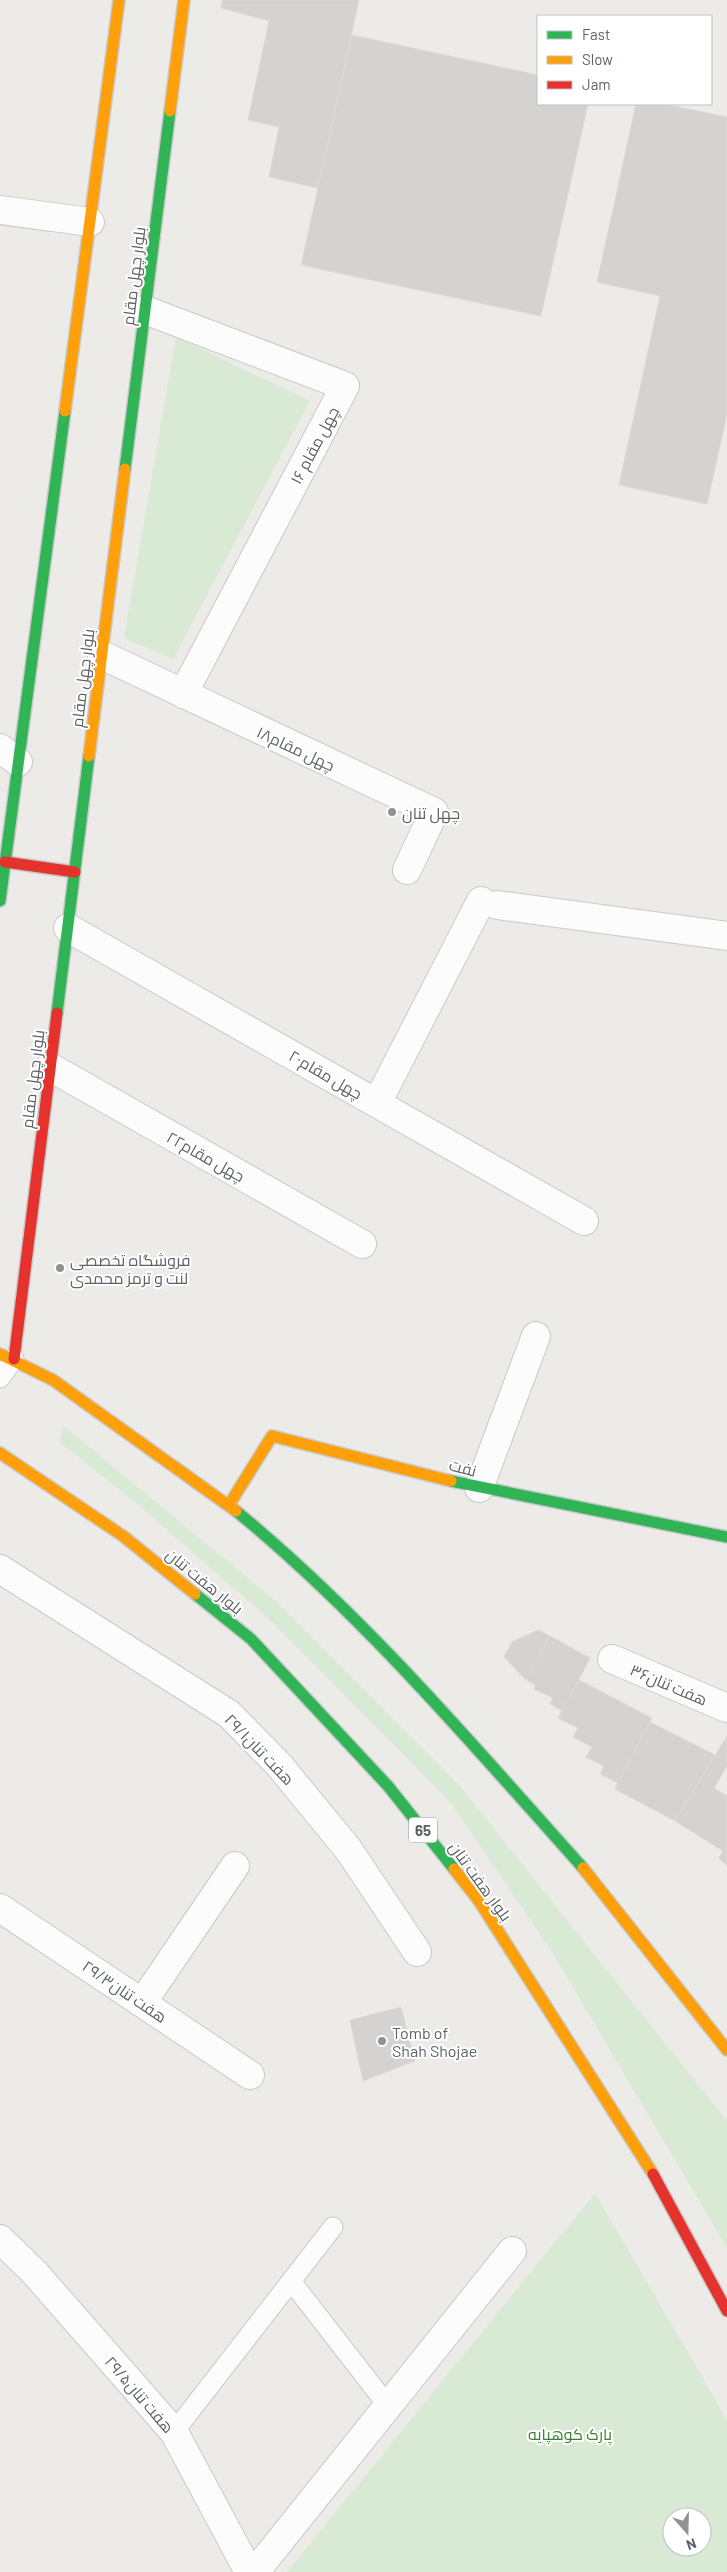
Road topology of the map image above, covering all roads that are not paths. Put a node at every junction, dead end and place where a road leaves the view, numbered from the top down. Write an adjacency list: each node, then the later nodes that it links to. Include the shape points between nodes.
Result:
1 (119, 0): 4 (main road)
2 (184, 0): 5 (main road, بلوار چهل مقام)
3 (0, 210): 4 (street)
4 (90, 222): 8 (main road)
5 (145, 310): 6 (main road, بلوار چهل مقام); 7 (street, چهل مقام ۱۶, via 346,386)
6 (102, 655): 7 (street, ۱۸چهل مقام); 11 (main road, بلوار چهل مقام)
7 (183, 694): 10 (street, ۱۸چهل مقام, via 434,812)
8 (9, 755): 9 (main road)
9 (5, 862): 11 (main road); 12 (main road)
10 (407, 870)
11 (74, 872): 13 (main road, بلوار چهل مقام)
12 (0, 901)
13 (68, 928): 15 (main road, بلوار چهل مقام); 16 (street, چهل مقام۲۰)
14 (727, 936): 16 (street, via 489,903)
15 (50, 1068): 18 (street, چهل مقام۲۲); 20 (main road, بلوار چهل مقام)
16 (377, 1104): 17 (street, چهل مقام۲۰)
17 (584, 1221)
18 (362, 1244)
19 (536, 1336): 23 (street)
20 (7, 1356): 21 (lane); 24 (main road, via 53,1380)
21 (0, 1378)
22 (0, 1453): 39 (main road, بلوار هفت تنان / 65, via 123,1536 251,1639 388,1786 479,1901 663,2190)
23 (479, 1488): 24 (main road, نفت, via 272,1436); 25 (main road, نفت)
24 (229, 1504): 33 (main road, via 280,1547 392,1656 594,1880)
25 (727, 1537)
26 (0, 1569): 31 (street, ۲۹/۱هفت تنان, via 229,1714 279,1765 348,1850)
27 (612, 1659): 28 (street, هفت تنان۳۶)
28 (727, 1708)
29 (235, 1866): 32 (street)
30 (0, 1908): 32 (street, ۲۹/۳هفت تنان)
31 (417, 1952)
32 (142, 2003): 34 (street, ۲۹/۳هفت تنان)
33 (727, 2050)
34 (250, 2075)
35 (334, 2227): 38 (lane)
36 (0, 2239): 41 (street, ۲۹/۵هفت تنان, via 34,2272)
37 (512, 2251): 40 (street)
38 (291, 2281): 40 (lane); 41 (lane)
39 (727, 2311)
40 (388, 2406): 43 (street)
41 (174, 2432): 42 (street, ۲۹/۵هفت تنان)
42 (249, 2572)
43 (255, 2572)

